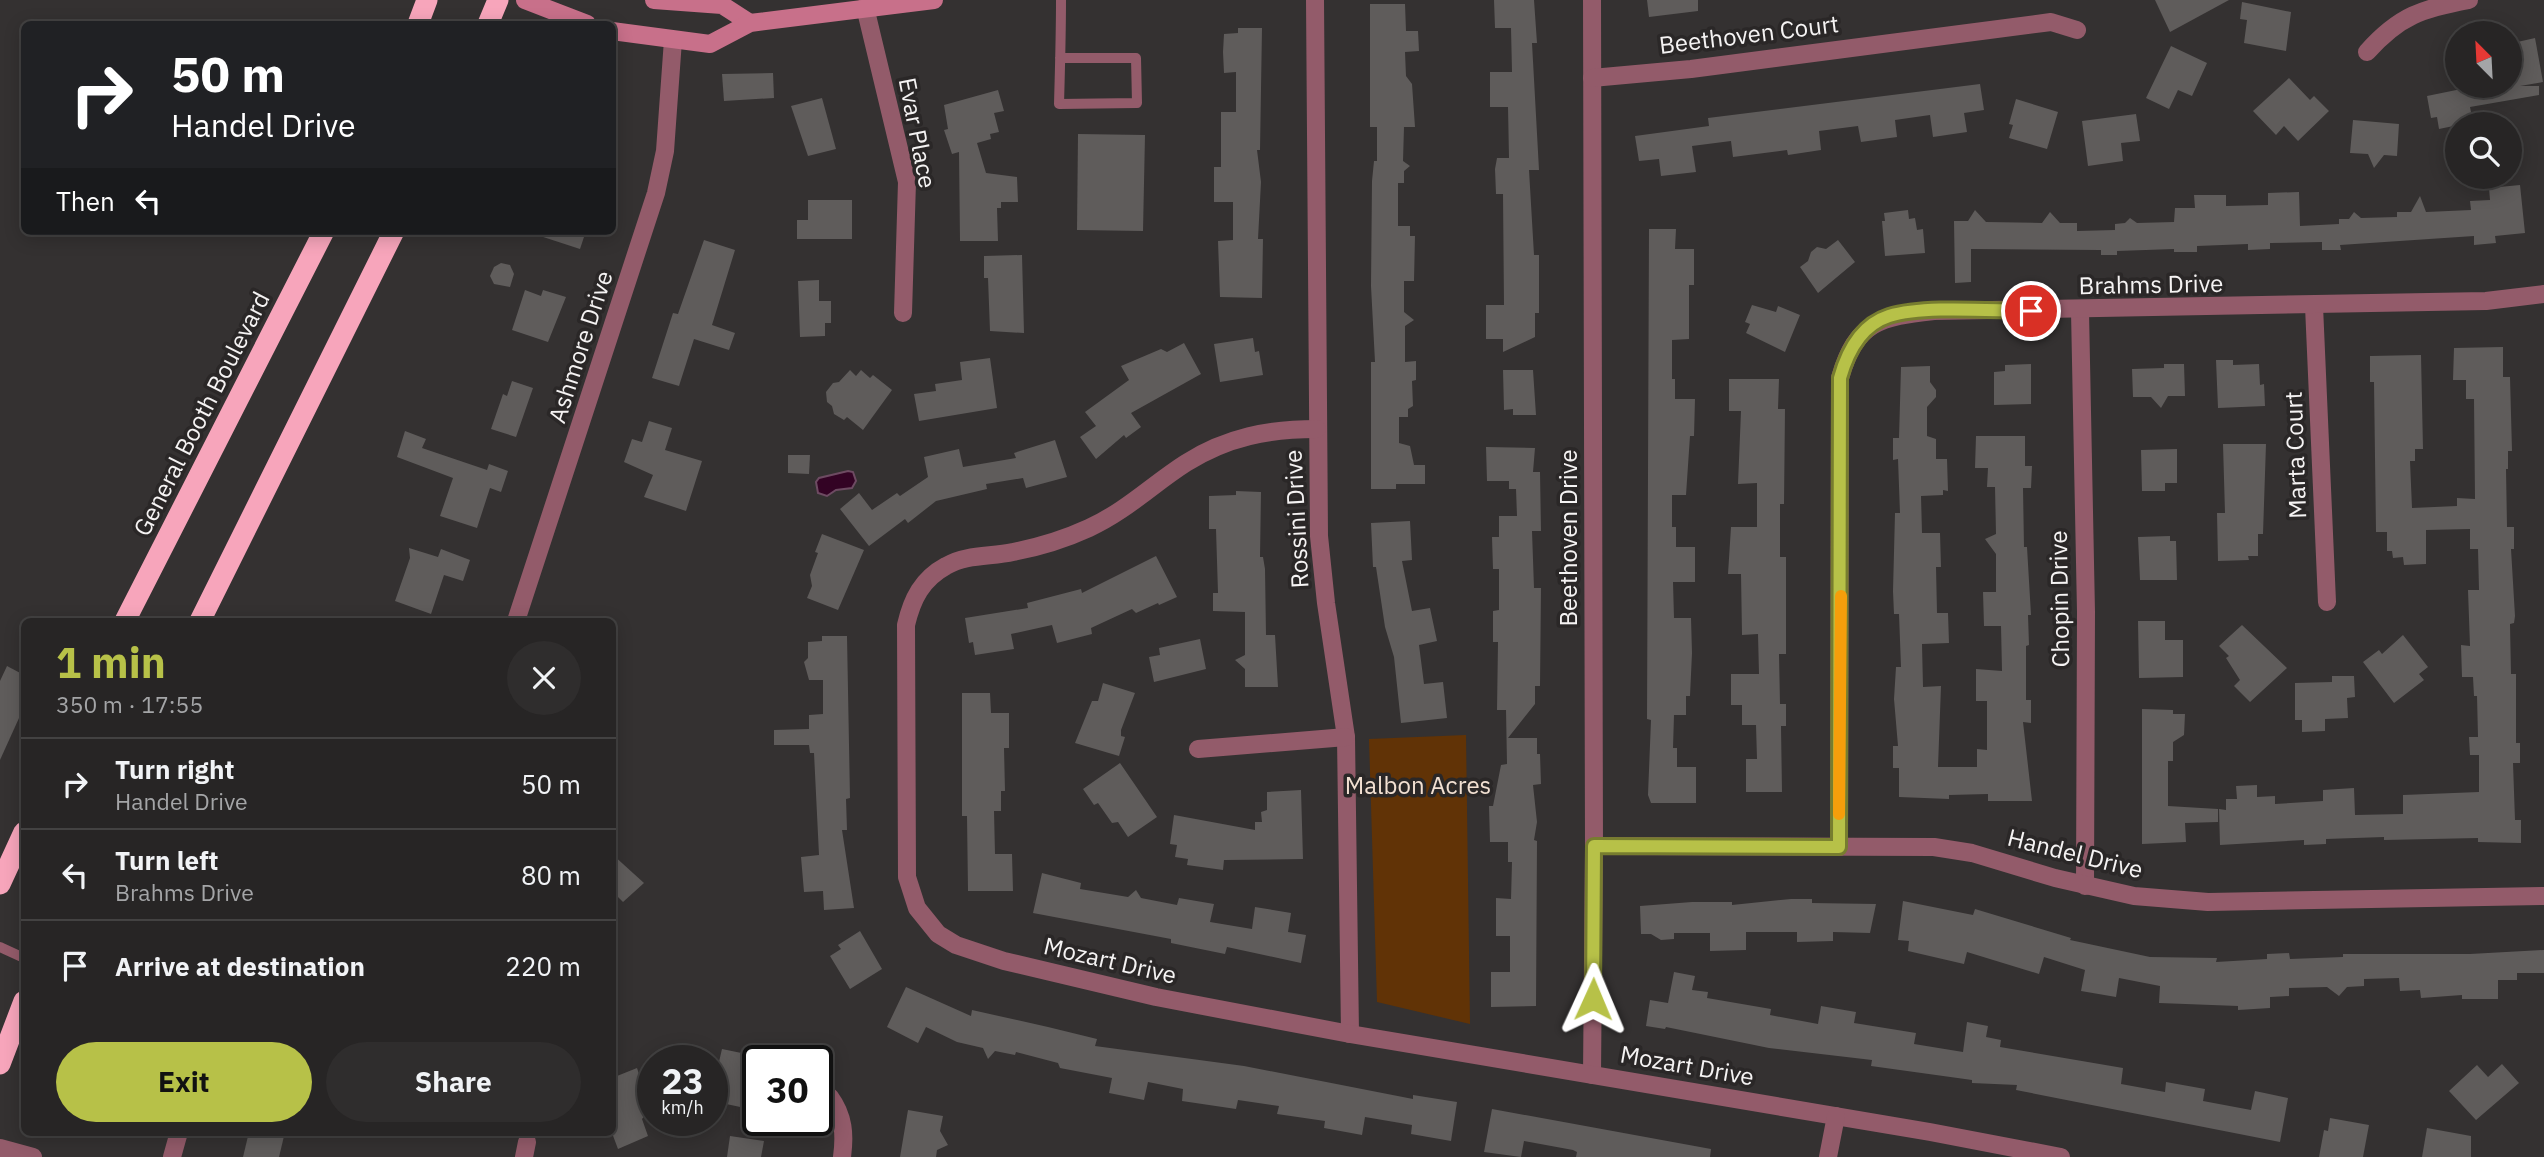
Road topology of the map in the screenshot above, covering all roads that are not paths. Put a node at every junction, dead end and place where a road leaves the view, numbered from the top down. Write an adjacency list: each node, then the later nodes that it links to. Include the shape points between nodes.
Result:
1 (427, 0): 11 (highway)
2 (498, 0): 12 (highway)
3 (524, 0): 13 (street)
4 (654, 0): 14 (street, via 722,5)
5 (934, 0): 10 (street)
6 (1061, 0): 19 (lane)
7 (1315, 0): 27 (street, Rossini Drive)
8 (1592, 0): 20 (street, Beethoven Drive)
9 (2469, 0): 18 (street, via 2423,9 2405,18)
10 (865, 7): 14 (street); 26 (street, Evar Place, via 907,182)
11 (419, 21)
12 (489, 21)
13 (579, 21)
14 (750, 23): 17 (street, via 710,44)
15 (2077, 30): 20 (street, Beethoven Court, via 2051,22)
16 (616, 32): 17 (street)
17 (673, 40): 31 (street, Ashmore Drive, via 665,151 656,193)
18 (2367, 52)
19 (1060, 58): 19 (lane, via 1059,104 1137,103 1136,58)
20 (1592, 78): 35 (street, Beethoven Drive)
21 (322, 235): 29 (highway, General Booth Boulevard)
22 (392, 235): 30 (highway)
23 (2544, 294): 24 (street, Brahms Drive, via 2486,301)
24 (2314, 306): 25 (street, Brahms Drive); 28 (street, Marta Court)
25 (2080, 311): 36 (street, Brahms Drive, via 1934,311 1889,316 1871,326 1846,358 1840,378); 38 (street, Chopin Drive)
26 (903, 313)
27 (1317, 429): 32 (street, Rossini Drive, via 1322,562); 43 (street, Mozart Drive, via 1236,438 1184,464 1126,508 1090,528 1011,552 967,558 948,565 926,582 910,605 905,625 907,877 926,922 956,945 1156,997)
28 (2327, 602)
29 (127, 618)
30 (201, 618)
31 (517, 618)
32 (1346, 737): 33 (street); 43 (street, Rossini Drive)
33 (1198, 749)
34 (21, 838): 37 (highway)
35 (1594, 846): 36 (street, Handel Drive); 45 (street, Beethoven Drive)
36 (1839, 847): 38 (street, Handel Drive, via 1972,853)
37 (0, 884)
38 (2085, 886): 39 (street, Handel Drive, via 2134,896 2208,902)
39 (2544, 896)
40 (0, 947): 41 (lane)
41 (21, 957)
42 (21, 1009): 44 (highway)
43 (1350, 1034): 45 (street, Mozart Drive)
44 (0, 1064)
45 (1592, 1075): 47 (street, Mozart Drive)
46 (833, 1102): 52 (street, via 845,1137)
47 (1836, 1116): 53 (street); 54 (street, Mozart Drive)
48 (178, 1136): 51 (street)
49 (0, 1148): 50 (street)
50 (33, 1157)
51 (173, 1157)
52 (842, 1157)
53 (1828, 1157)
54 (2061, 1157)

